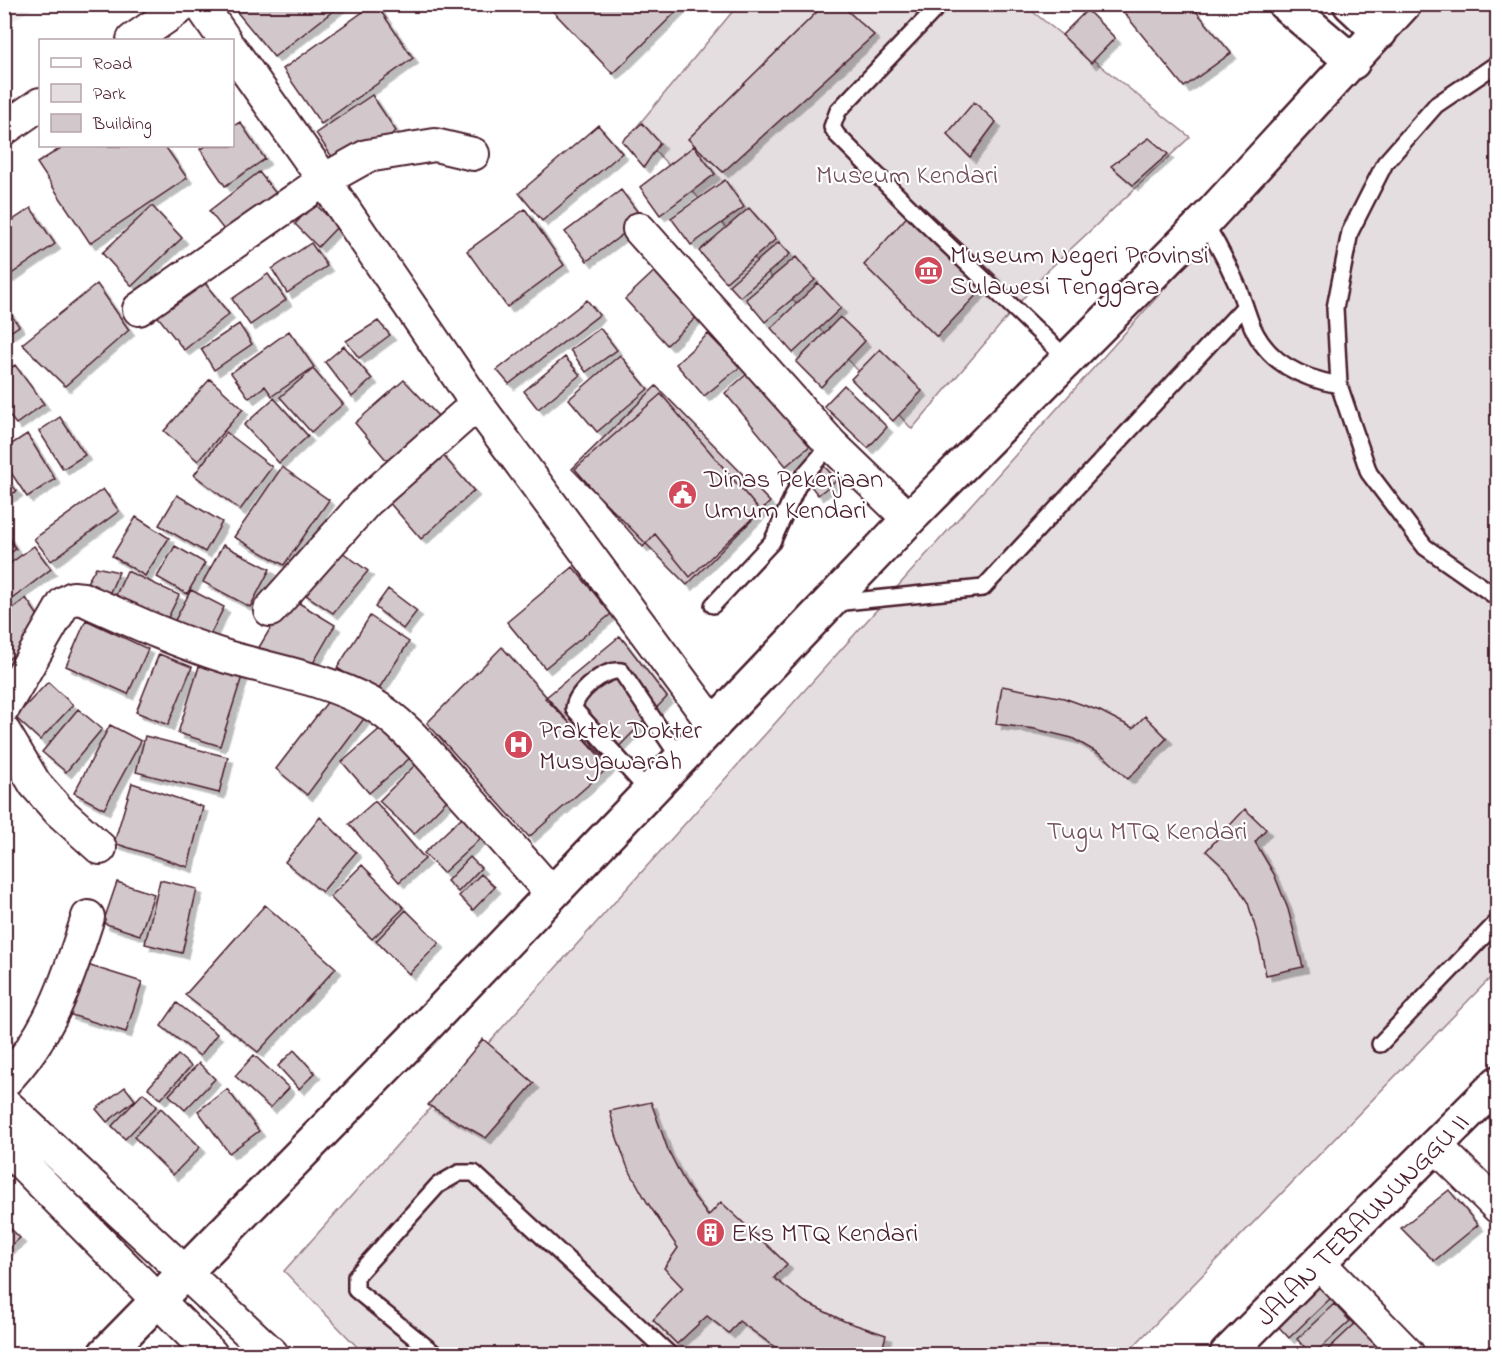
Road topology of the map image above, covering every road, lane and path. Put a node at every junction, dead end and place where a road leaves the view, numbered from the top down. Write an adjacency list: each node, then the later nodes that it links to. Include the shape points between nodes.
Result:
1 (185, 4): 8 (street)
2 (200, 4): 9 (street)
3 (940, 4): 21 (lane, via 838,111 832,127 922,221)
4 (1285, 4): 11 (street)
5 (1350, 4): 7 (street)
6 (1404, 4): 7 (street)
7 (1380, 32): 11 (street)
8 (134, 39)
9 (224, 39)
10 (234, 53): 16 (street)
11 (1353, 62): 17 (street)
12 (1497, 63): 22 (lane, via 1436,105 1385,163 1350,232 1335,308)
13 (39, 105): 14 (street)
14 (4, 129)
15 (473, 154): 16 (street, via 435,145 367,156)
16 (324, 180): 20 (street); 23 (street)
17 (1204, 222): 19 (lane, via 1223,252); 21 (street)
18 (639, 229): 24 (street)
19 (1245, 306): 22 (lane, via 1253,329 1278,362 1316,381); 27 (lane, via 983,588)
20 (139, 309)
21 (1067, 358): 25 (street)
22 (1339, 385): 26 (lane, via 1369,473 1425,547)
23 (477, 404): 29 (street, via 366,502); 31 (street)
24 (831, 444): 25 (street); 28 (lane, via 805,474 772,542)
25 (909, 519): 27 (street)
26 (1497, 598)
27 (829, 604): 31 (street)
28 (713, 605)
29 (270, 610)
30 (4, 706): 36 (street, via 64,603 73,598 83,599 227,657 344,691 386,713 430,756)
31 (714, 725): 33 (street)
32 (4, 732): 35 (street, via 35,784)
33 (681, 760): 34 (street); 34 (lane, via 621,671 608,672 583,690 574,700 573,709)
34 (650, 793): 36 (street)
35 (100, 848)
36 (552, 894): 47 (street)
37 (88, 917): 40 (street, via 50,1020 24,1062)
38 (1497, 921): 39 (lane)
39 (1380, 1044)
40 (4, 1082)
41 (1497, 1083): 44 (street, JALAN TEBAUNUNGGU II)
42 (4, 1103): 47 (street)
43 (4, 1145): 48 (street)
44 (1435, 1145): 45 (street); 46 (street, JALAN TEBAUNUNGGU II)
45 (1497, 1207)
46 (1318, 1263): 54 (street, JALAN TEBAUNUNGGU II); 55 (street)
47 (187, 1272): 48 (street); 51 (street)
48 (157, 1301): 49 (street); 50 (street)
49 (105, 1354)
50 (211, 1354)
51 (272, 1354)
52 (435, 1354): 53 (lane, via 356,1290 356,1276 438,1185 459,1173 474,1173)
53 (669, 1354)
54 (1227, 1354)
55 (1408, 1354)

